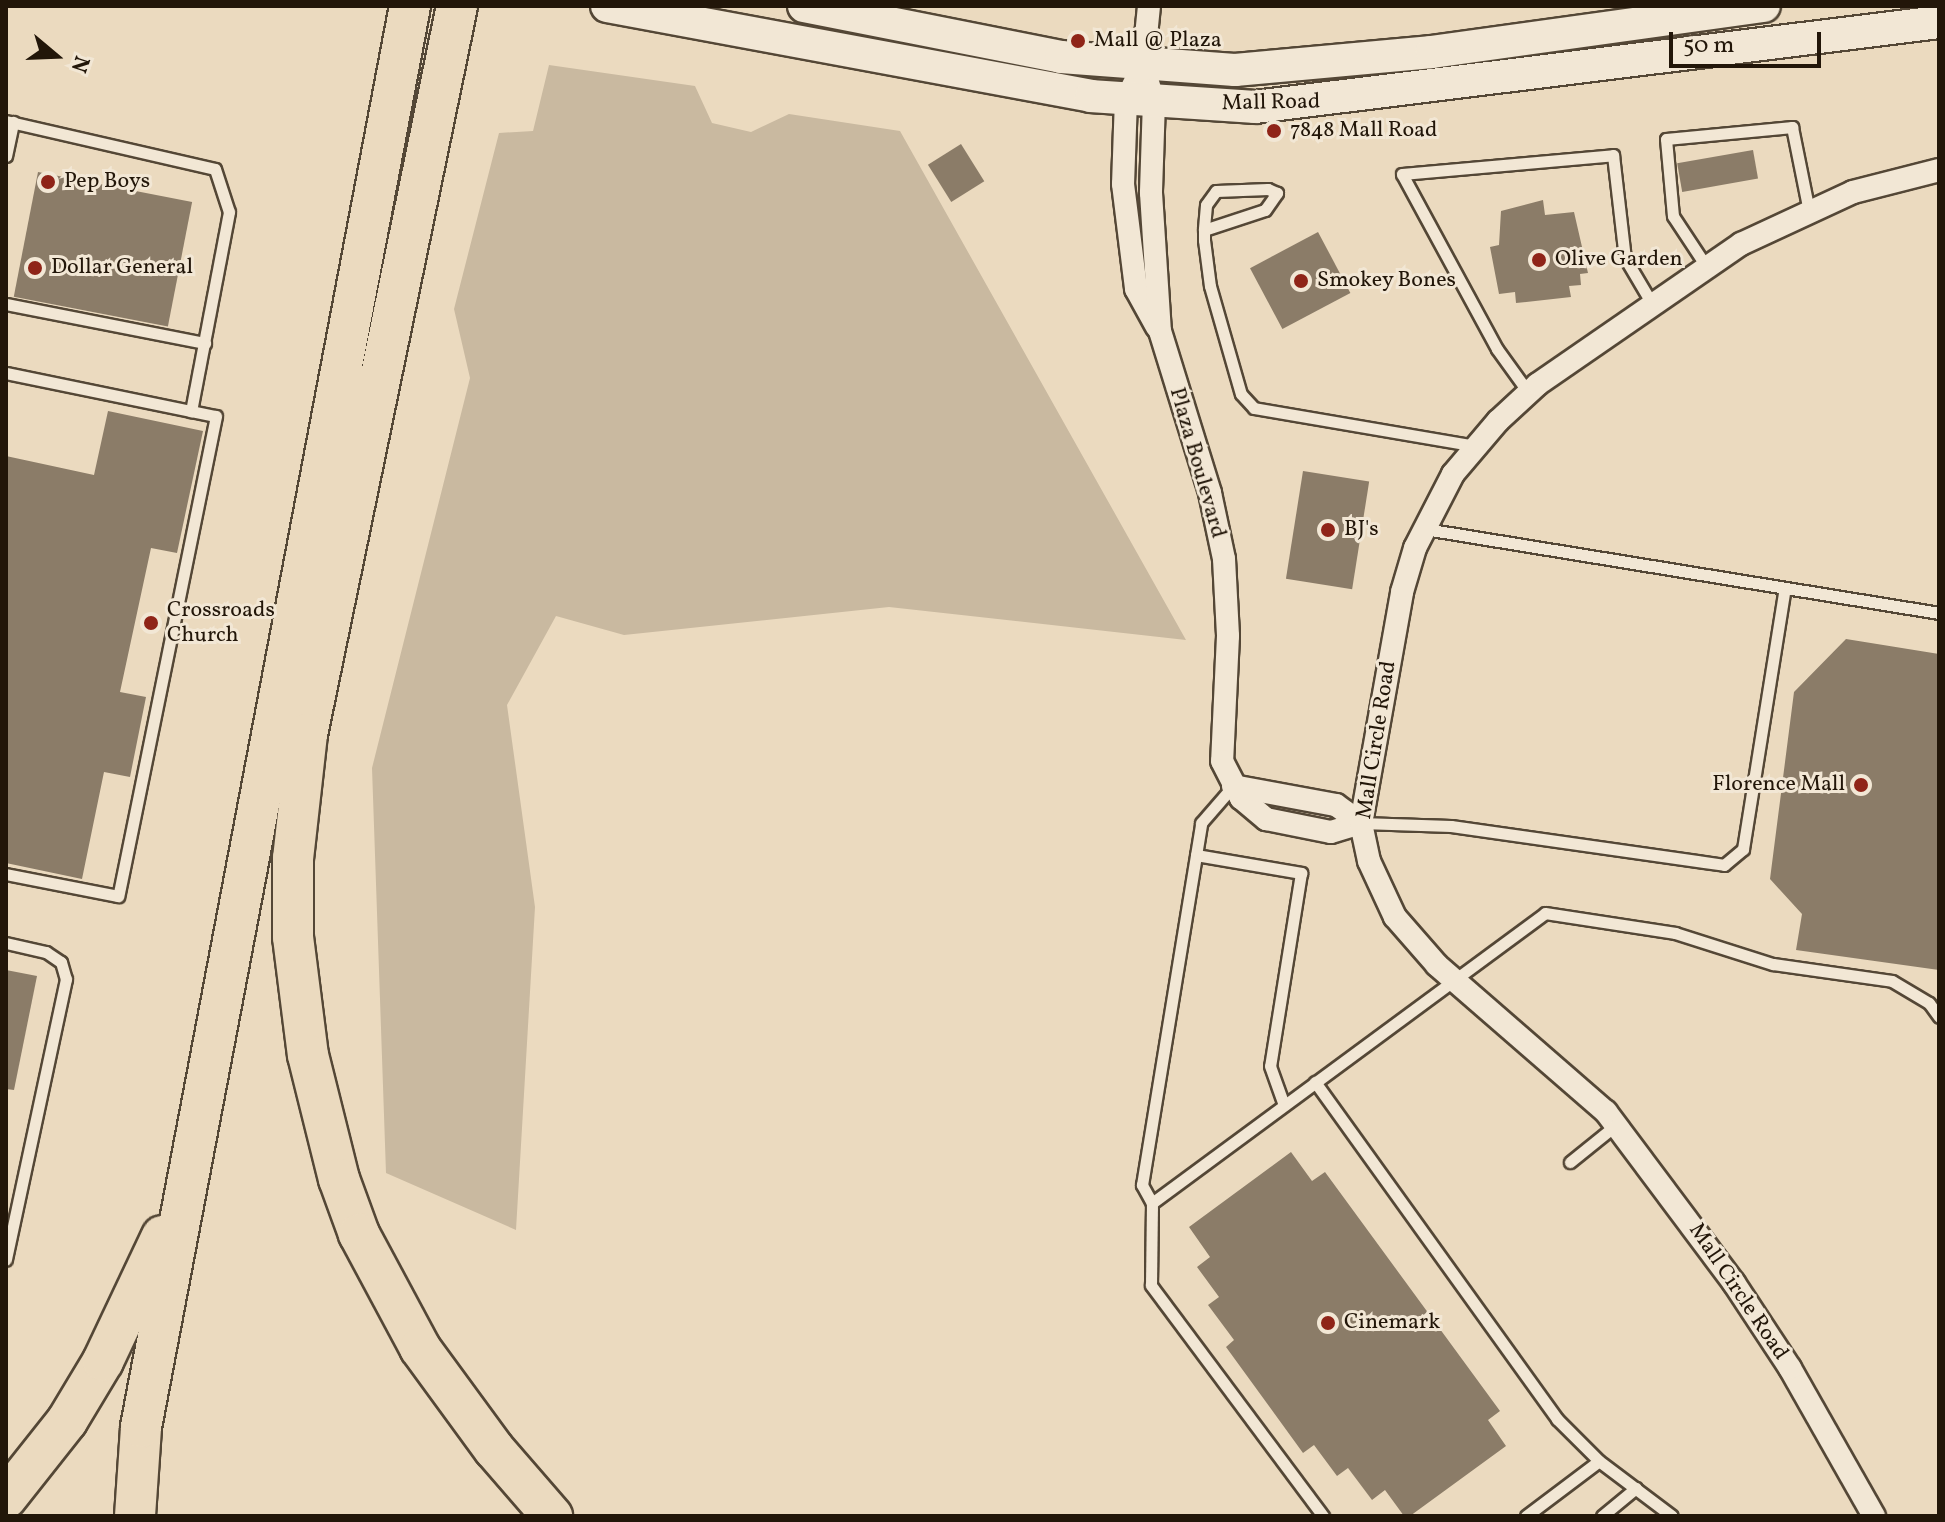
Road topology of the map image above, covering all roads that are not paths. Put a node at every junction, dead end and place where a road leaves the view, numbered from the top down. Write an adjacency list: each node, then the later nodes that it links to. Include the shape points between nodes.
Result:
1 (410, 6): 38 (highway)
2 (457, 6): 45 (highway, via 309,720 293,858 293,937 313,1081 359,1234 420,1348 494,1449)
3 (607, 6): 9 (main road, Mall Road, via 921,67)
4 (804, 6): 8 (main road, Mall Road, via 1061,57)
5 (1149, 6): 8 (street, Plaza Boulevard)
6 (1764, 6): 8 (main road, Mall Road, via 1304,65 1235,70)
7 (1939, 22): 9 (main road, Mall Road, via 1328,102 1255,107)
8 (1143, 66): 9 (street, Plaza Boulevard)
9 (1140, 100): 18 (street, Plaza Boulevard); 18 (street, Plaza Boulevard, via 1125,225 1136,289)
10 (9, 122): 11 (lane); 19 (lane, via 215,169 229,212)
11 (6, 156)
12 (1939, 170): 13 (street, Mall Circle Road, via 1853,192)
13 (1809, 211): 15 (street, Mall Circle Road); 15 (lane, via 1792,127 1666,139 1673,216)
14 (1204, 230): 14 (lane, via 1206,205 1216,191 1277,193 1265,210); 23 (lane, via 1210,286 1241,394 1254,408)
15 (1706, 266): 16 (street, Mall Circle Road)
16 (1651, 302): 21 (street, Mall Circle Road); 21 (lane, via 1625,258 1613,155 1402,174 1497,349)
17 (6, 304): 19 (lane)
18 (1160, 331): 27 (street, Plaza Boulevard, via 1210,493 1224,559 1228,636 1220,741)
19 (205, 343): 22 (lane)
20 (6, 373): 22 (lane)
21 (1528, 392): 23 (street, Mall Circle Road)
22 (191, 411): 30 (lane, via 216,416 118,896)
23 (1476, 446): 24 (street, Mall Circle Road, via 1453,474)
24 (1425, 529): 25 (lane, via 1755,580); 28 (street, Mall Circle Road, via 1402,592)
25 (1784, 592): 26 (lane); 28 (lane, via 1743,849 1724,865 1451,826)
26 (1939, 613)
27 (1233, 786): 28 (street, via 1336,805); 29 (lane, via 1201,823)
28 (1361, 823): 32 (street, Mall Circle Road, via 1369,861 1395,917)
29 (1196, 855): 35 (lane, via 1301,873 1270,1066); 39 (lane, via 1142,1185)
30 (6, 874)
31 (6, 943): 40 (lane, via 46,952 61,962 66,979)
32 (1457, 981): 33 (lane, via 1545,913 1675,933 1773,964 1892,981 1929,1003); 34 (lane); 36 (street, Mall Circle Road)
33 (1939, 1017)
34 (1315, 1082): 35 (lane); 41 (lane, via 1557,1419)
35 (1284, 1105): 39 (lane)
36 (1616, 1125): 37 (lane); 50 (street, Mall Circle Road, via 1734,1283 1790,1368)
37 (1570, 1162)
38 (191, 1170): 43 (highway, via 103,1361 67,1421); 44 (highway, via 141,1427)
39 (1152, 1203): 46 (lane, via 1151,1285)
40 (6, 1260)
41 (1599, 1461): 42 (lane); 47 (lane)
42 (1636, 1488): 48 (lane); 49 (lane)
43 (6, 1498)
44 (135, 1516)
45 (552, 1516)
46 (1323, 1516)
47 (1526, 1516)
48 (1602, 1516)
49 (1672, 1516)
50 (1874, 1516)

